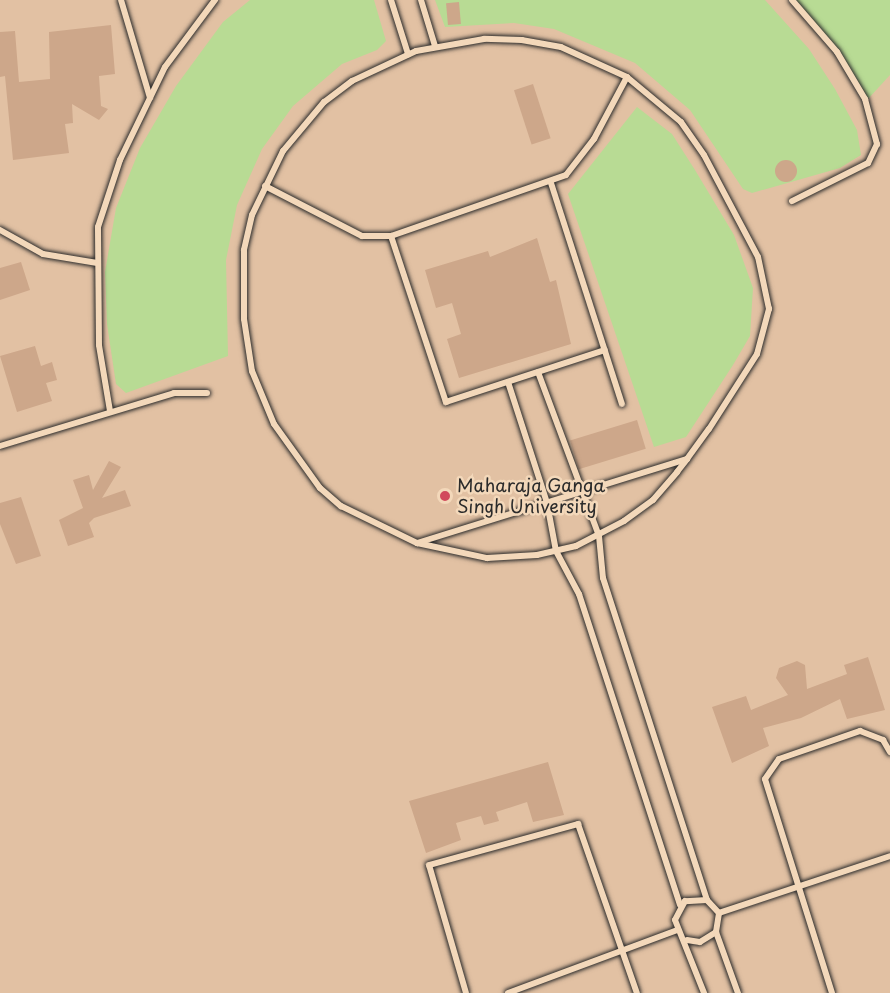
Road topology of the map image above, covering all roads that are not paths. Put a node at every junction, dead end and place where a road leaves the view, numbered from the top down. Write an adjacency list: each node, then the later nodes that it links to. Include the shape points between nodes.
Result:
1 (120, 0): 9 (lane)
2 (215, 0): 9 (lane, via 165,67)
3 (392, 0): 7 (lane)
4 (422, 0): 6 (lane)
5 (792, 0): 12 (lane, via 837,52 859,89 877,144 867,163)
6 (435, 46): 7 (lane); 8 (lane, via 522,40 561,47)
7 (408, 54): 11 (lane, via 352,81 324,102 301,125)
8 (627, 77): 10 (lane, via 585,154); 23 (lane, via 681,122 704,155 737,210 767,288 766,335)
9 (150, 98): 15 (lane, via 105,204)
10 (551, 183): 14 (lane); 16 (lane)
11 (265, 186): 14 (lane, via 362,236); 27 (lane, via 248,232 243,265 244,319 260,396 320,488 364,521)
12 (792, 201)
13 (0, 230): 15 (lane, via 43,254)
14 (391, 236): 18 (lane, via 446,402)
15 (97, 263): 21 (lane, via 99,345)
16 (605, 350): 17 (lane); 20 (lane)
17 (538, 372): 18 (lane); 24 (lane)
18 (508, 382): 25 (lane)
19 (207, 393): 21 (lane, via 174,393)
20 (622, 404)
21 (110, 411): 22 (lane)
22 (0, 446)
23 (687, 459): 24 (lane); 26 (lane, via 653,500)
24 (579, 493): 25 (lane); 26 (lane)
25 (547, 503): 27 (lane); 28 (lane)
26 (599, 536): 28 (lane); 32 (lane, via 603,578)
27 (417, 543): 28 (lane, via 487,558)
28 (556, 551): 33 (lane, via 579,594)
29 (890, 752): 31 (lane, via 883,740 861,731 779,759 770,768 765,792)
30 (890, 856): 31 (lane)
31 (796, 888): 34 (lane); 44 (lane)
32 (707, 900): 33 (lane, via 690,899); 34 (lane)
33 (680, 905): 35 (lane)
34 (719, 914): 36 (lane)
35 (677, 930): 37 (lane); 38 (lane)
36 (716, 932): 37 (lane, via 700,942); 43 (lane)
37 (687, 940): 42 (lane)
38 (622, 951): 39 (lane, via 578,824 429,865); 40 (lane); 41 (lane)
39 (466, 993)
40 (508, 993)
41 (637, 993)
42 (705, 993)
43 (738, 993)
44 (832, 993)

